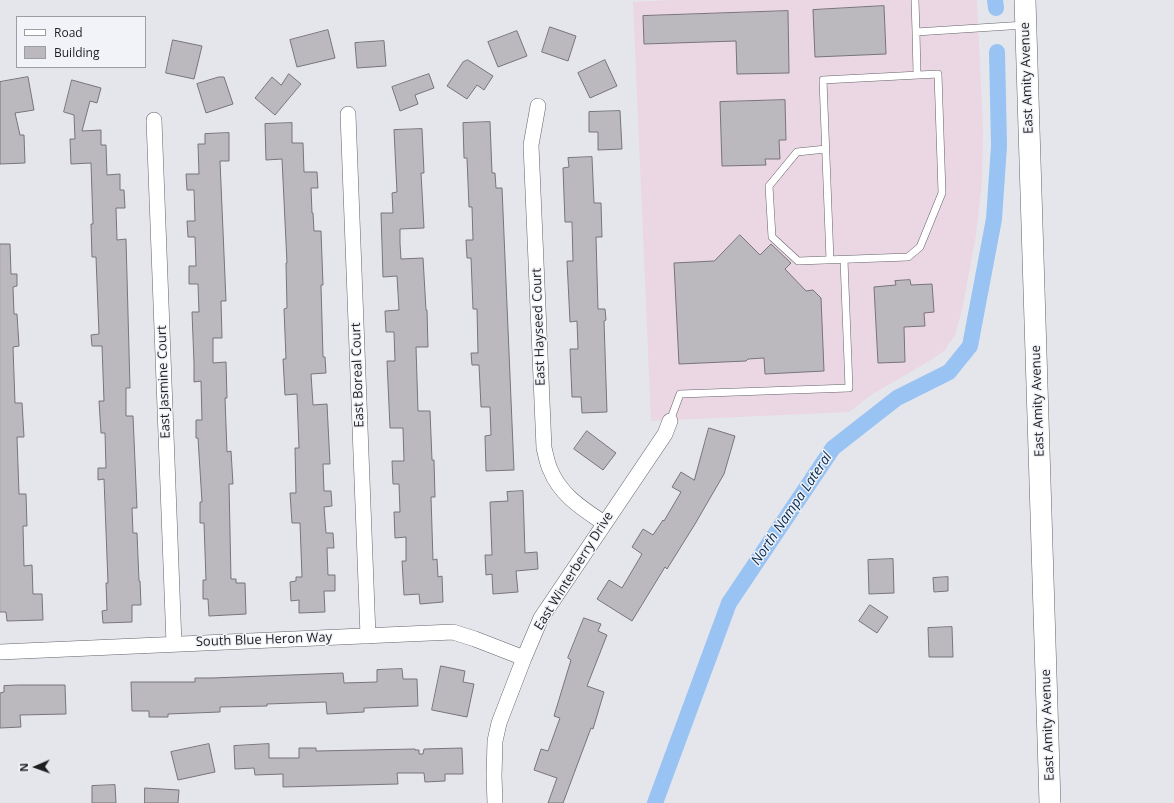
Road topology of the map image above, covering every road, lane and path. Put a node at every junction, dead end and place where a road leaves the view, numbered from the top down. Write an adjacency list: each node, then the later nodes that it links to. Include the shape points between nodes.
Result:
1 (914, 0): 4 (lane)
2 (1025, 0): 3 (main road, East Amity Avenue)
3 (1026, 25): 4 (lane); 19 (main road, East Amity Avenue)
4 (916, 32): 5 (lane)
5 (917, 74): 9 (lane, via 822,80); 11 (lane, via 938,74 942,193 920,247 908,257)
6 (538, 106): 13 (street, East Hayseed Court, via 531,145 544,448 550,469 561,489 576,504)
7 (348, 114): 14 (street, East Boreal Court)
8 (154, 120): 15 (street, East Jasmine Court)
9 (826, 149): 10 (lane); 10 (lane, via 797,152 769,186 772,237 798,261)
10 (830, 260): 11 (lane)
11 (844, 260): 12 (lane, via 849,388 680,394)
12 (670, 421): 13 (street, East Winterberry Drive, via 665,434)
13 (604, 523): 17 (street, East Winterberry Drive, via 541,618)
14 (368, 636): 15 (street, South Blue Heron Way); 17 (street, South Blue Heron Way, via 453,632)
15 (174, 644): 16 (street, South Blue Heron Way)
16 (0, 652)
17 (524, 658): 18 (street, East Winterberry Drive, via 499,723 495,741)
18 (495, 803)
19 (1050, 803)

